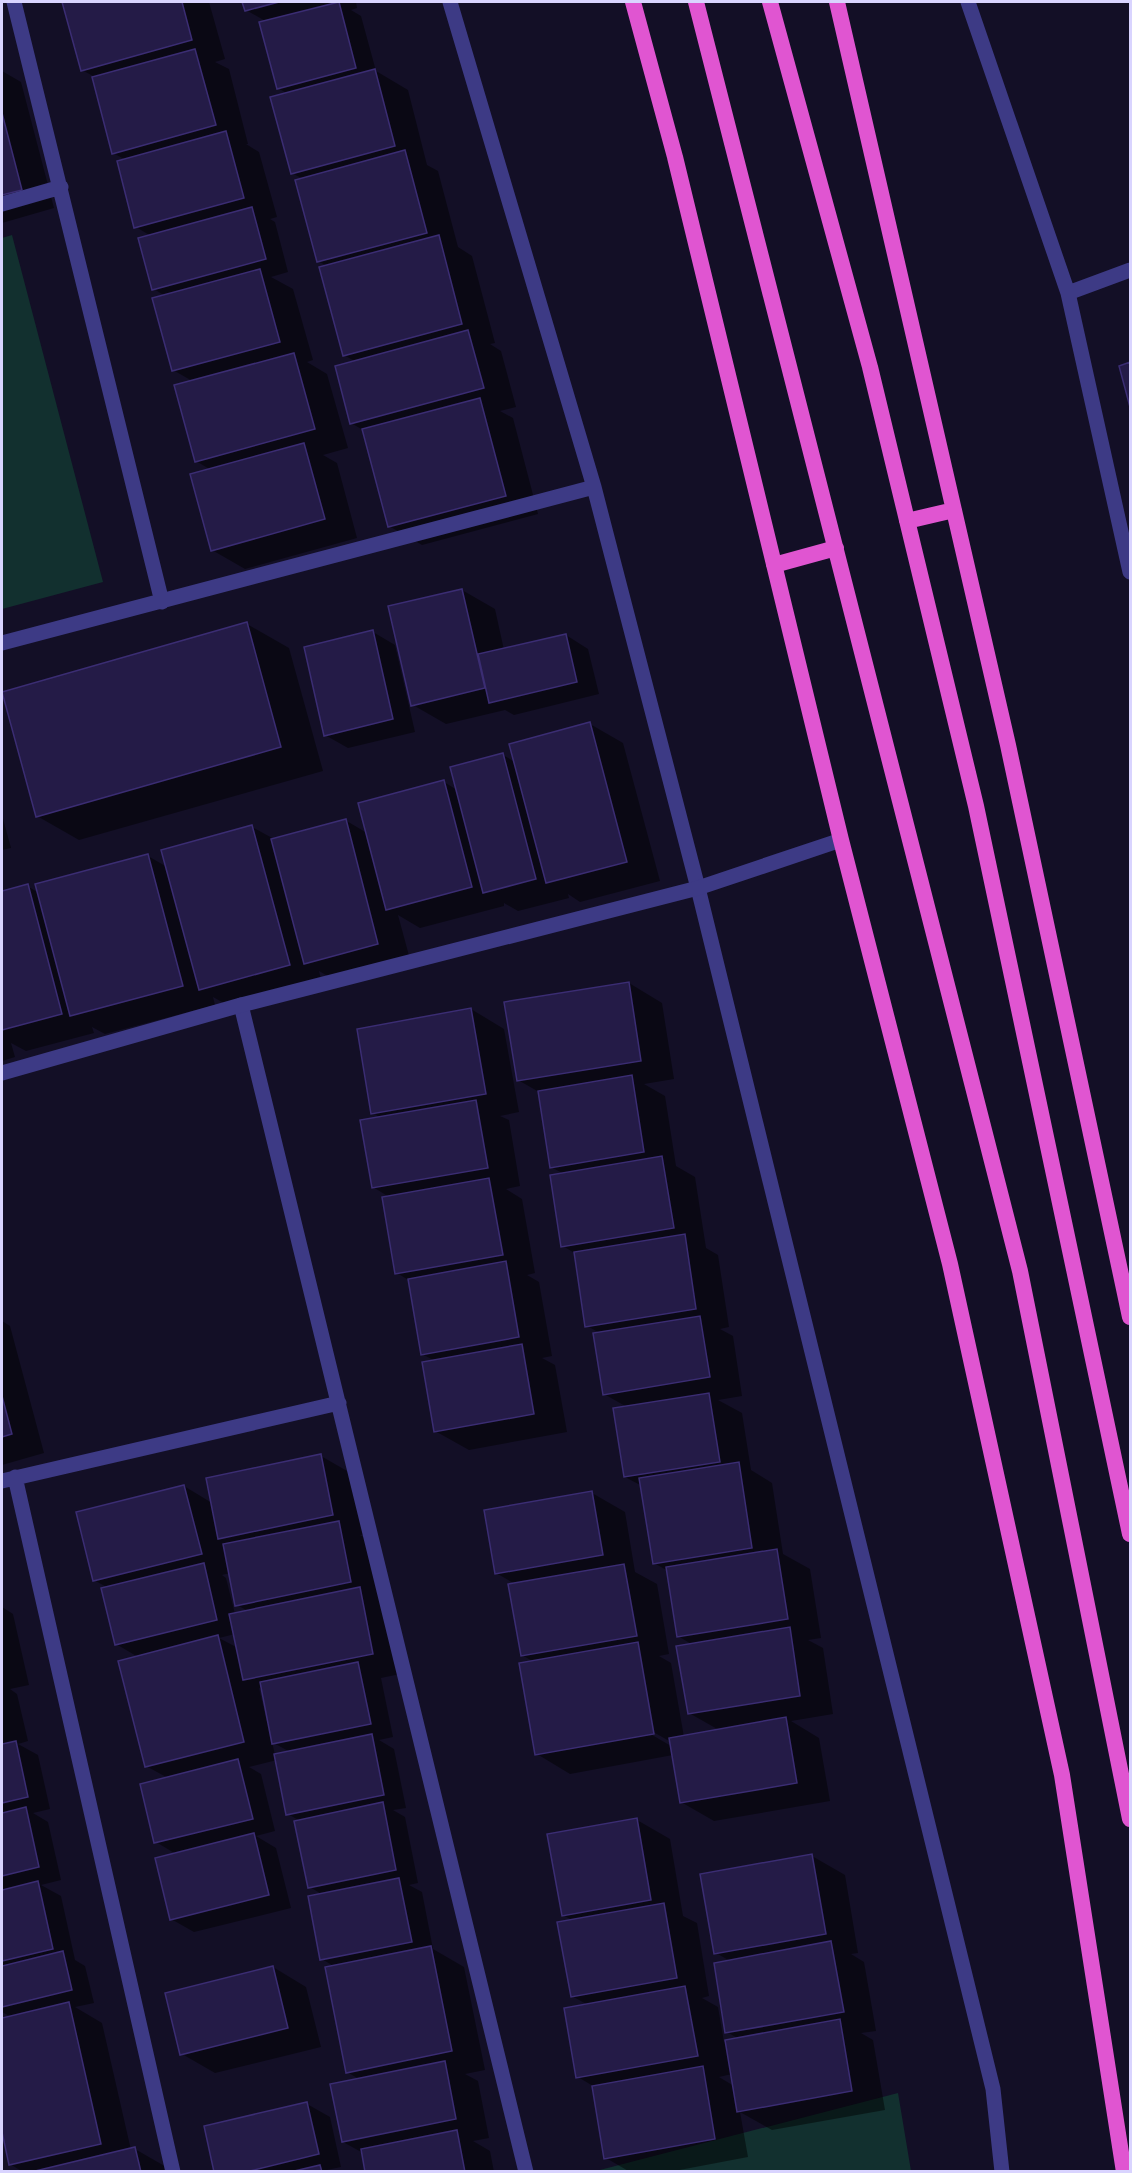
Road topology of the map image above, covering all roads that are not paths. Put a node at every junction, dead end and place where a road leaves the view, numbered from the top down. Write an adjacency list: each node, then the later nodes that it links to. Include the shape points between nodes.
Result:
1 (14, 2): 8 (street)
2 (450, 2): 12 (street)
3 (633, 2): 16 (highway, via 675,157)
4 (696, 2): 15 (highway)
5 (770, 2): 14 (highway, via 867,356)
6 (837, 2): 13 (highway)
7 (968, 2): 11 (street)
8 (61, 187): 9 (street); 18 (street)
9 (2, 204)
10 (1131, 270): 11 (street)
11 (1068, 293): 17 (street)
12 (594, 487): 18 (street); 21 (street)
13 (954, 510): 14 (highway); 24 (highway)
14 (907, 521): 27 (highway, via 976,806)
15 (836, 548): 16 (highway); 28 (highway, via 1020,1271)
16 (774, 565): 20 (highway)
17 (1131, 572)
18 (162, 602): 19 (street)
19 (2, 643)
20 (841, 840): 21 (street); 32 (highway, via 950,1264 1062,1775)
21 (698, 888): 22 (street); 31 (street, via 990,2077)
22 (242, 1005): 23 (street); 25 (street)
23 (2, 1073)
24 (1131, 1317)
25 (339, 1403): 26 (street); 30 (street)
26 (8, 1479): 29 (street)
27 (1131, 1534)
28 (1131, 1819)
29 (173, 2172)
30 (526, 2172)
31 (1002, 2172)
32 (1124, 2172)

